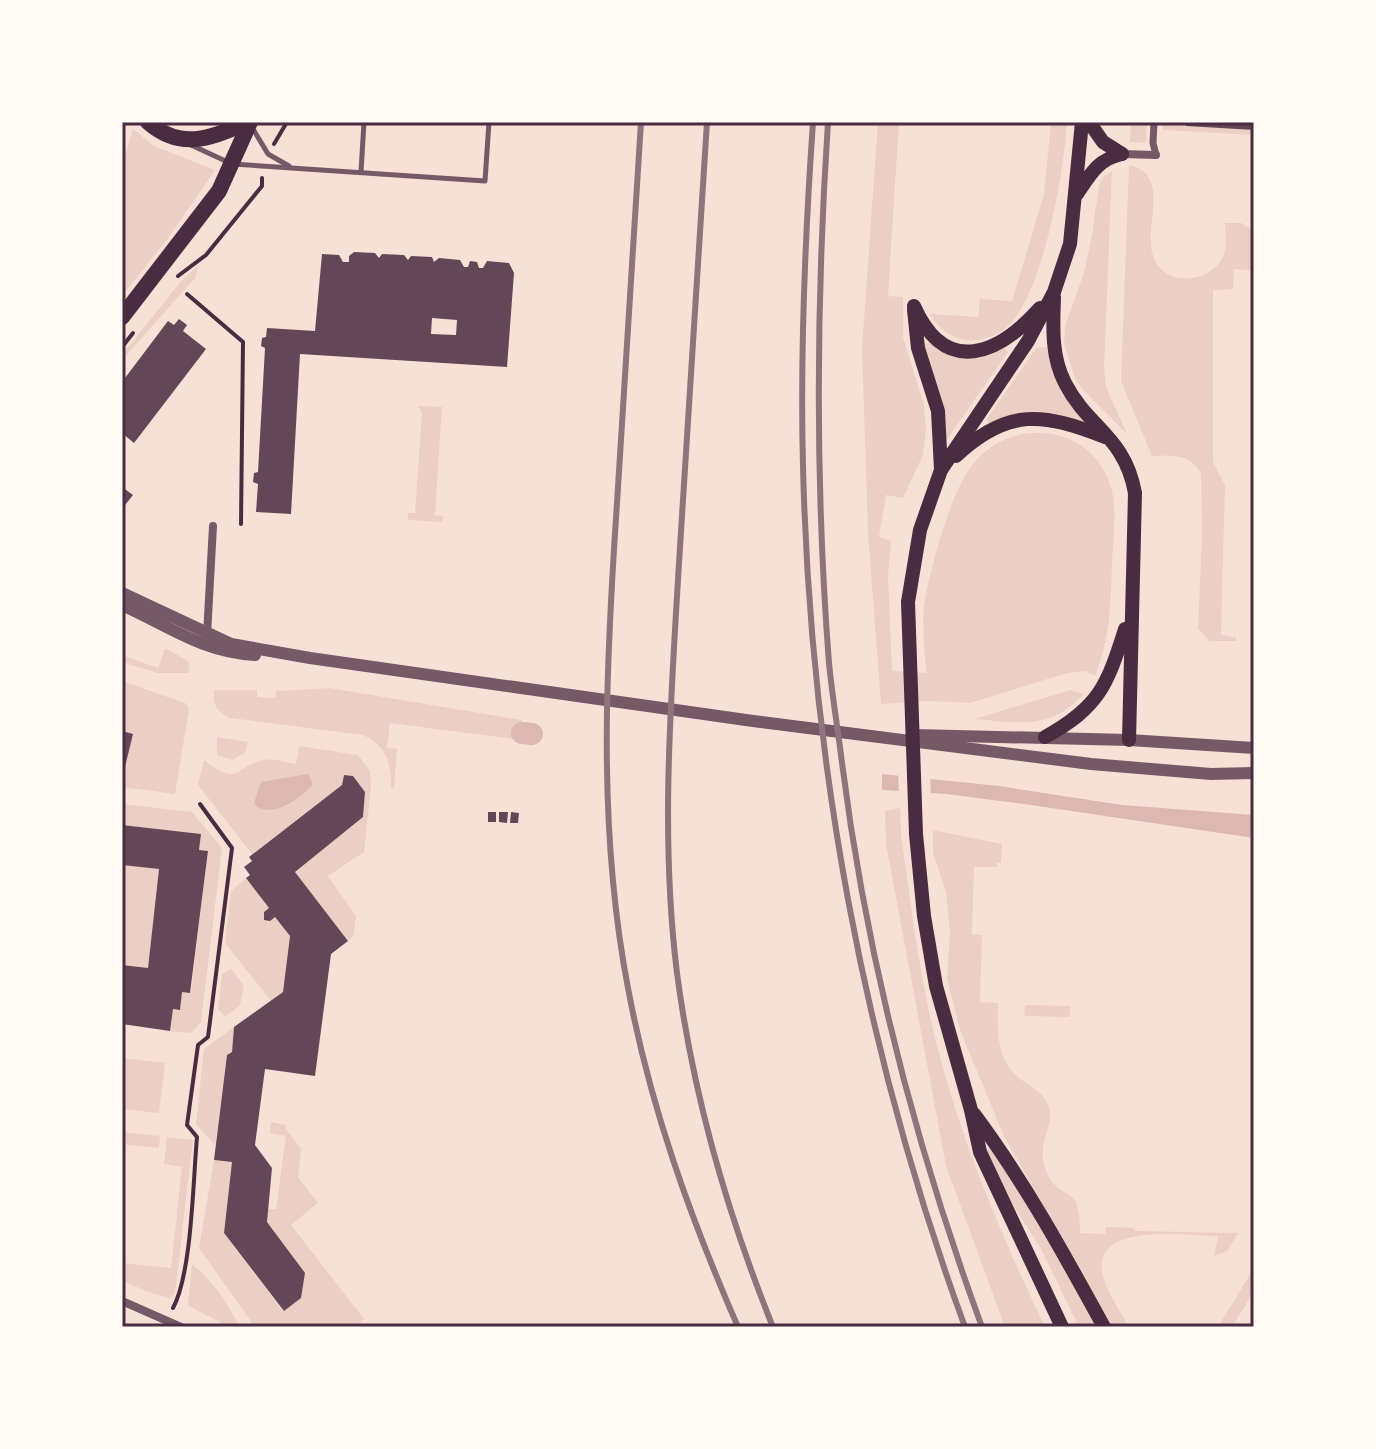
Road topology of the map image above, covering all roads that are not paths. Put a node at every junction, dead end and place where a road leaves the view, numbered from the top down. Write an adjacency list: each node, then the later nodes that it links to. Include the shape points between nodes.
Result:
1 (148, 122): 8 (main road)
2 (249, 122): 8 (main road, via 205,138); 11 (main road); 12 (lane, via 268,154)
3 (364, 122): 13 (lane)
4 (489, 122): 13 (lane, via 485,181)
5 (1082, 122): 14 (main road)
6 (1089, 122): 9 (main road, via 1103,142)
7 (1154, 122): 10 (street)
8 (179, 140): 11 (lane)
9 (1122, 154): 10 (street); 14 (main road, via 1099,164)
10 (1156, 155)
11 (232, 164): 12 (lane); 16 (main road, via 219,191)
12 (290, 166): 13 (lane)
13 (361, 172)
14 (1077, 195): 15 (main road, via 1070,244)
15 (1054, 292): 17 (main road, via 1054,347 1061,374); 18 (main road, via 1028,341); 18 (main road, via 1013,336 979,352 945,343 922,322 914,306 916,339 938,411)
16 (122, 317)
17 (1108, 438): 18 (main road, via 1056,419 1020,419 976,439); 22 (main road, via 1126,460 1135,493)
18 (941, 470): 31 (main road, via 920,530 908,602 916,834 936,986)
19 (213, 526): 23 (street)
20 (122, 593): 23 (street)
21 (122, 605): 24 (street, via 230,654)
22 (1130, 613): 25 (main road, via 1113,666 1093,704); 27 (main road)
23 (207, 635): 24 (street)
24 (310, 658): 26 (street)
25 (1045, 737): 26 (street); 27 (street)
26 (887, 738): 29 (street)
27 (1129, 740): 28 (street); 29 (street)
28 (1254, 748)
29 (1129, 768): 30 (street)
30 (1254, 773)
31 (971, 1110): 34 (main road, via 980,1152); 35 (main road, via 1054,1235)
32 (122, 1301): 33 (street)
33 (181, 1327)
34 (1062, 1327)
35 (1104, 1327)

